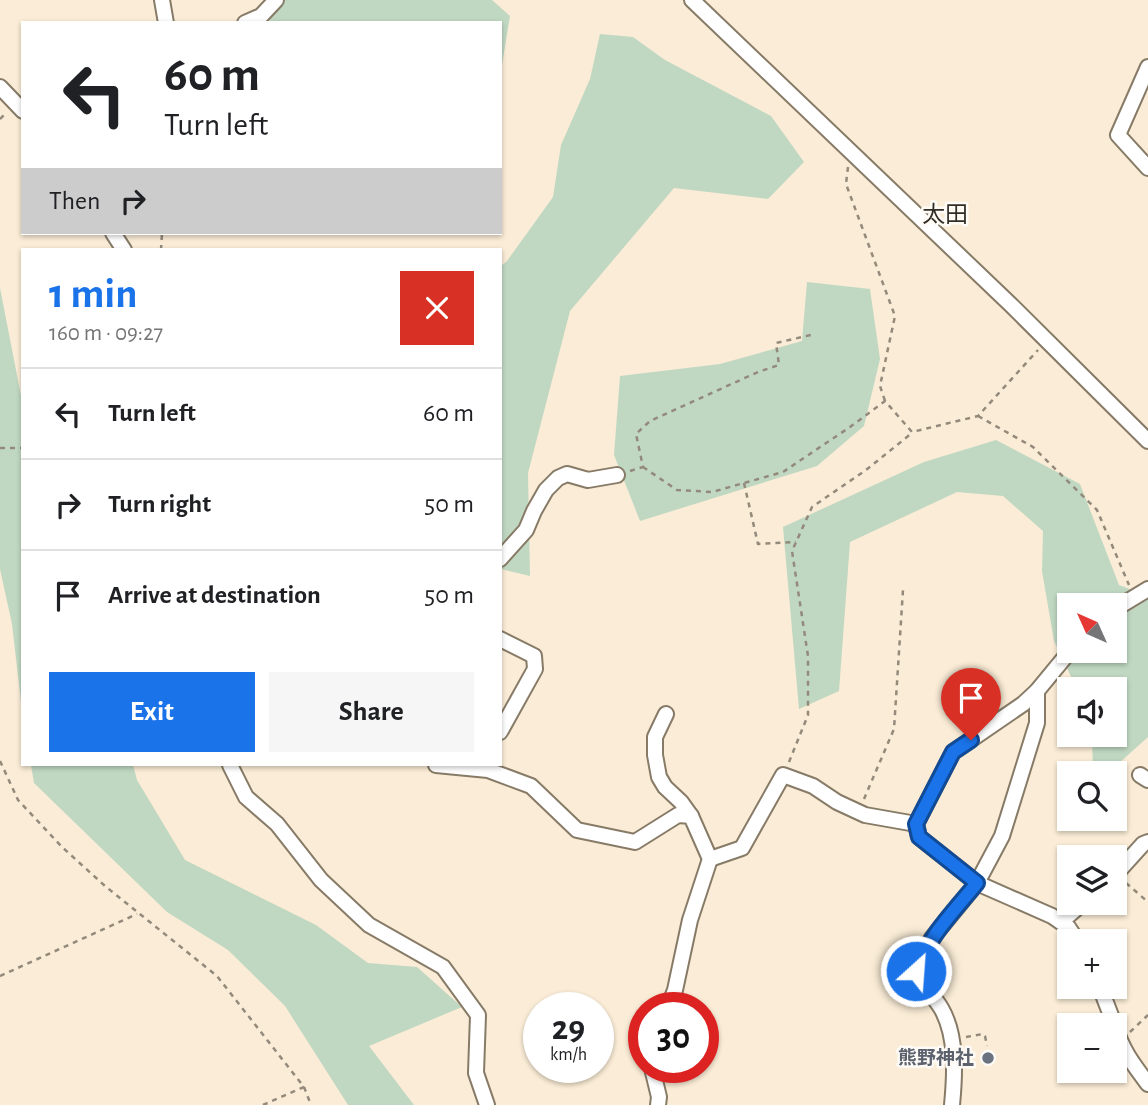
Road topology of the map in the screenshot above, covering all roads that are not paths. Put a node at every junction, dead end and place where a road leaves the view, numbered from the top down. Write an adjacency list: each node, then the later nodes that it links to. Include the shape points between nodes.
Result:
1 (162, 0): 4 (street)
2 (276, 0): 5 (street)
3 (692, 0): 10 (street)
4 (166, 21)
5 (250, 21)
6 (1148, 67): 9 (street, via 1118,135)
7 (0, 87): 8 (street)
8 (21, 109)
9 (1148, 168)
10 (1148, 441)
11 (617, 475): 12 (street, via 588,480 567,474 558,478 546,490 526,530)
12 (502, 557)
13 (1148, 589): 14 (street)
14 (1127, 601)
15 (502, 640): 19 (street, via 534,656 536,669)
16 (1060, 663): 17 (street)
17 (1037, 691): 24 (street, via 953,752); 28 (street, via 1037,723 1014,799 1002,836)
18 (666, 714): 23 (street, via 655,737 659,777)
19 (502, 728)
20 (230, 766): 36 (street, via 246,797 277,824 321,880 369,925 443,967 478,1015 476,1073)
21 (462, 766): 22 (street)
22 (489, 767): 23 (street, via 531,786 577,830 635,842 677,815)
23 (691, 816): 26 (street)
24 (916, 824): 26 (street, via 865,815 783,775 742,848); 28 (street, via 919,837)
25 (1148, 842): 27 (street)
26 (710, 859): 32 (street)
27 (1127, 862)
28 (977, 883): 30 (street); 38 (street, via 932,939 916,971 942,1010 952,1039)
29 (1069, 915): 30 (street)
30 (1061, 922): 31 (street)
31 (1069, 929)
32 (674, 992)
33 (1127, 1056): 35 (street)
34 (656, 1083): 37 (street)
35 (1148, 1084)
36 (487, 1105)
37 (658, 1105)
38 (952, 1105)

